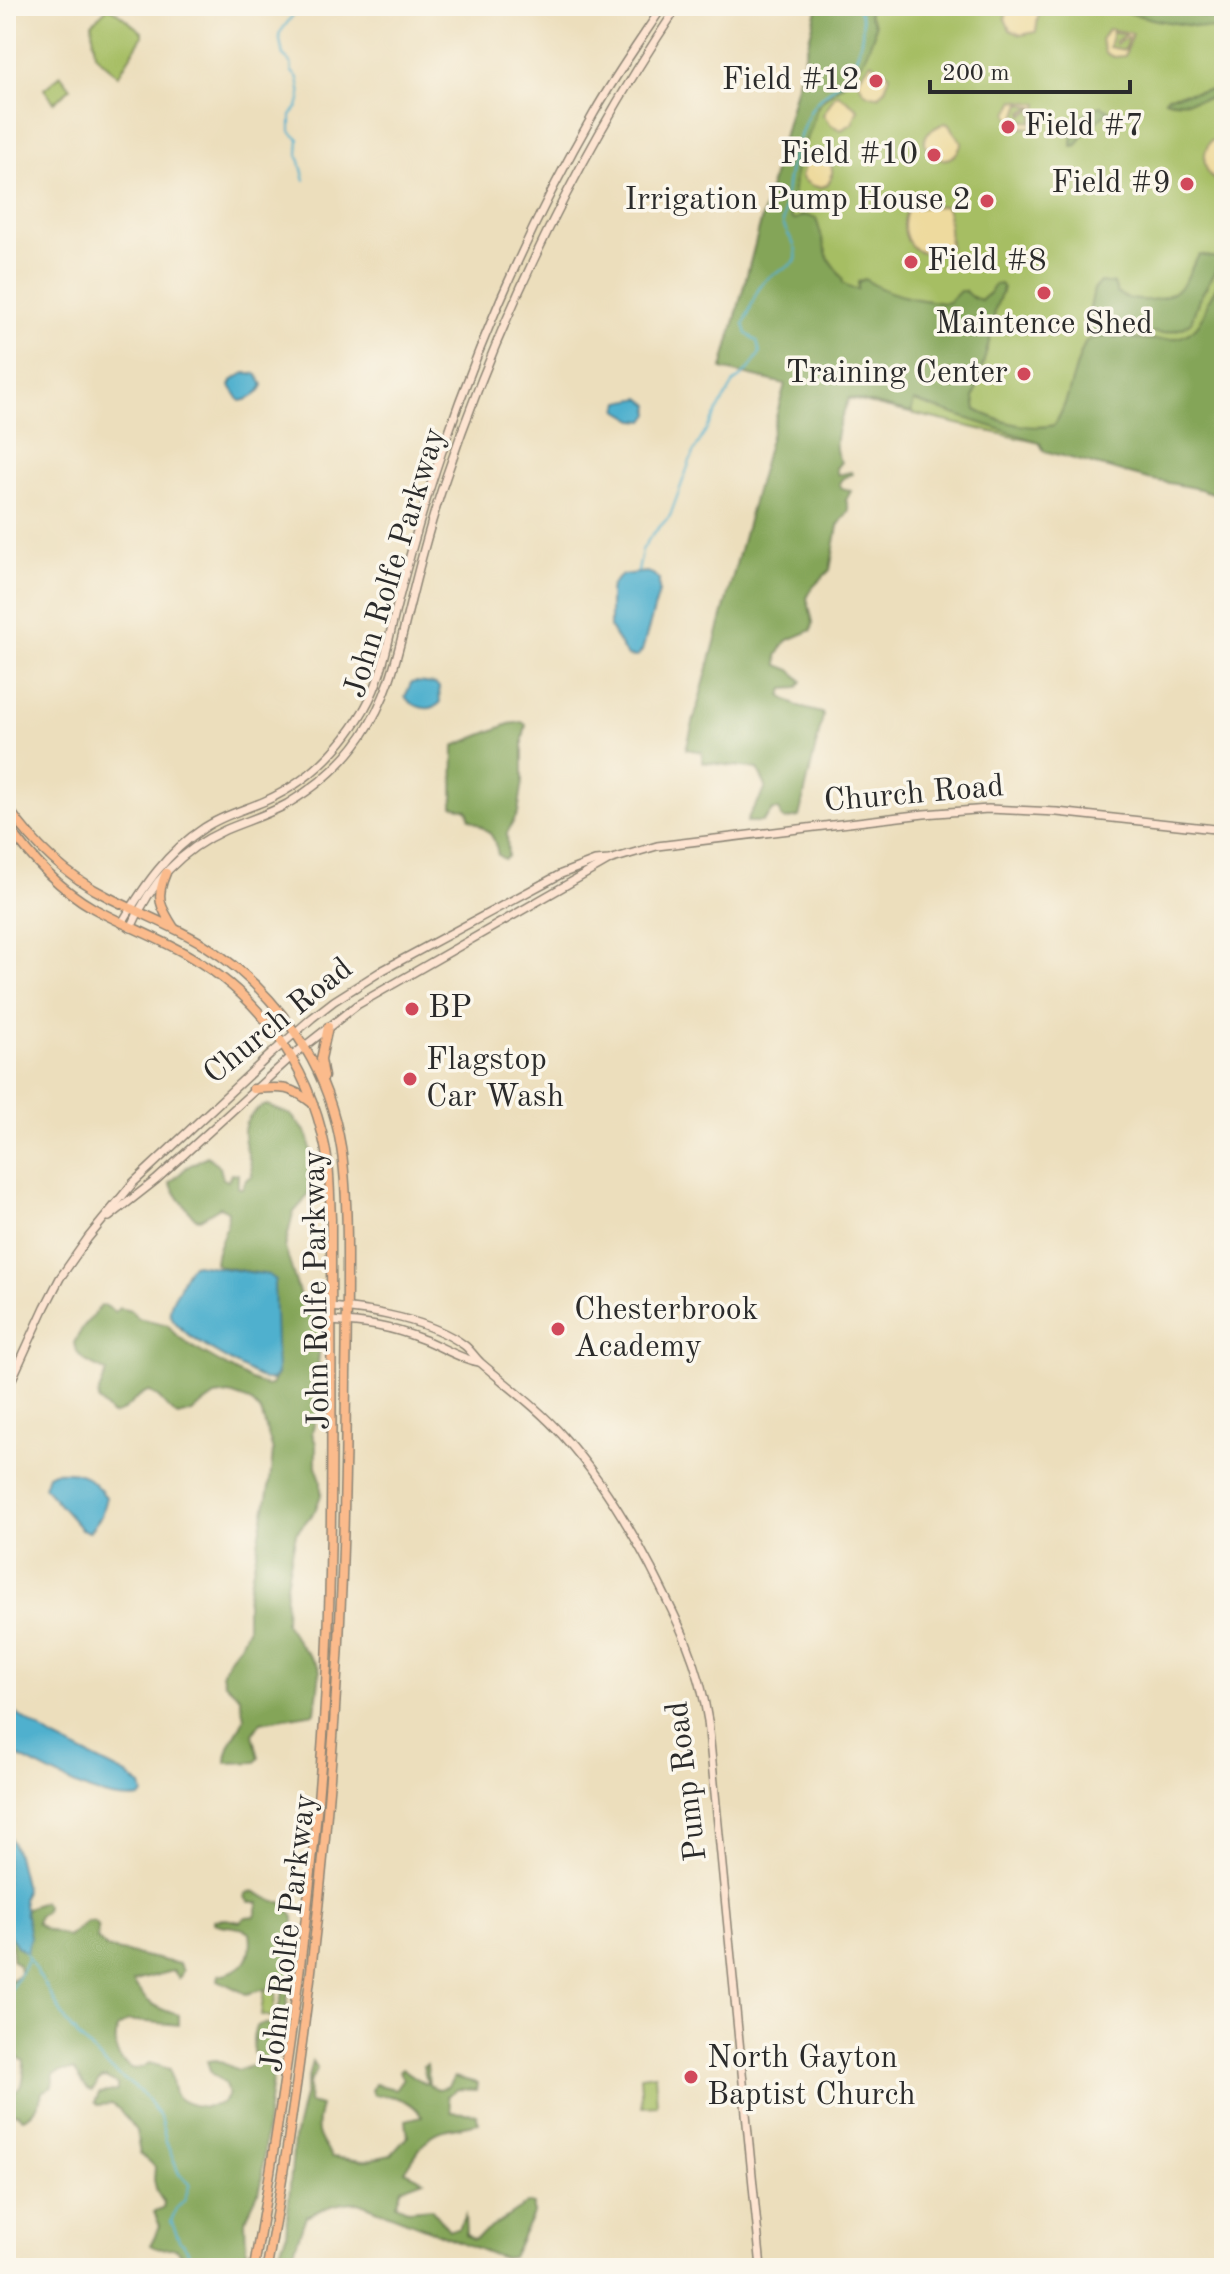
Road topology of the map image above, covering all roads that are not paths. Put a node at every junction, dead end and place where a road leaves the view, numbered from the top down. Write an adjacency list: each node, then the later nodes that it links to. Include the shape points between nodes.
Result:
1 (663, 6): 8 (main road, John Rolfe Parkway, via 574,149 496,311 430,486 367,705 315,770 274,797 203,828 158,868)
2 (678, 6): 7 (main road, John Rolfe Parkway, via 609,114 521,284 444,481 391,679 370,725 312,787 285,805 211,837)
3 (6, 805): 8 (main road, via 59,865)
4 (6, 823): 9 (main road, via 23,848 62,885)
5 (1224, 830): 6 (main road, Church Road, via 988,809 657,846)
6 (609, 860): 12 (main road, Church Road, via 378,992); 13 (main road, Church Road, via 561,874 383,970)
7 (166, 873): 8 (main road, John Rolfe Parkway); 11 (main road, via 159,896)
8 (134, 910): 9 (main road); 10 (main road); 11 (main road, John Rolfe Parkway)
9 (122, 923): 10 (main road, John Rolfe Parkway)
10 (131, 928): 14 (main road, John Rolfe Parkway, via 189,955 222,978)
11 (175, 929): 13 (main road, John Rolfe Parkway, via 241,971)
12 (328, 1027): 15 (main road, Church Road); 18 (main road, via 321,1059)
13 (295, 1032): 14 (main road, Church Road); 15 (main road, John Rolfe Parkway)
14 (282, 1043): 16 (main road, John Rolfe Parkway); 20 (main road, Church Road, via 133,1183)
15 (304, 1046): 16 (main road, Church Road); 18 (main road, John Rolfe Parkway)
16 (291, 1057): 17 (main road, Church Road); 19 (main road, John Rolfe Parkway)
17 (253, 1089): 19 (main road, via 285,1088); 20 (main road, Church Road)
18 (326, 1090): 22 (main road, John Rolfe Parkway, via 346,1171)
19 (314, 1105): 21 (main road, John Rolfe Parkway, via 330,1180)
20 (99, 1226): 26 (main road, Church Road, via 59,1280)
21 (330, 1307): 22 (main road, Pump Road); 23 (main road, John Rolfe Parkway)
22 (347, 1308): 24 (main road, John Rolfe Parkway); 25 (main road, Pump Road, via 427,1327 466,1346)
23 (330, 1321): 24 (main road, Pump Road); 27 (main road, John Rolfe Parkway, via 332,1513 320,1775 295,2006)
24 (347, 1322): 25 (main road, Pump Road, via 394,1329); 28 (main road, John Rolfe Parkway, via 343,1575 330,1804 307,2008)
25 (479, 1362): 29 (main road, Pump Road, via 538,1411 604,1487 681,1627 695,1664 711,1743)
26 (6, 1392)
27 (254, 2268)
28 (267, 2268)
29 (761, 2268)

